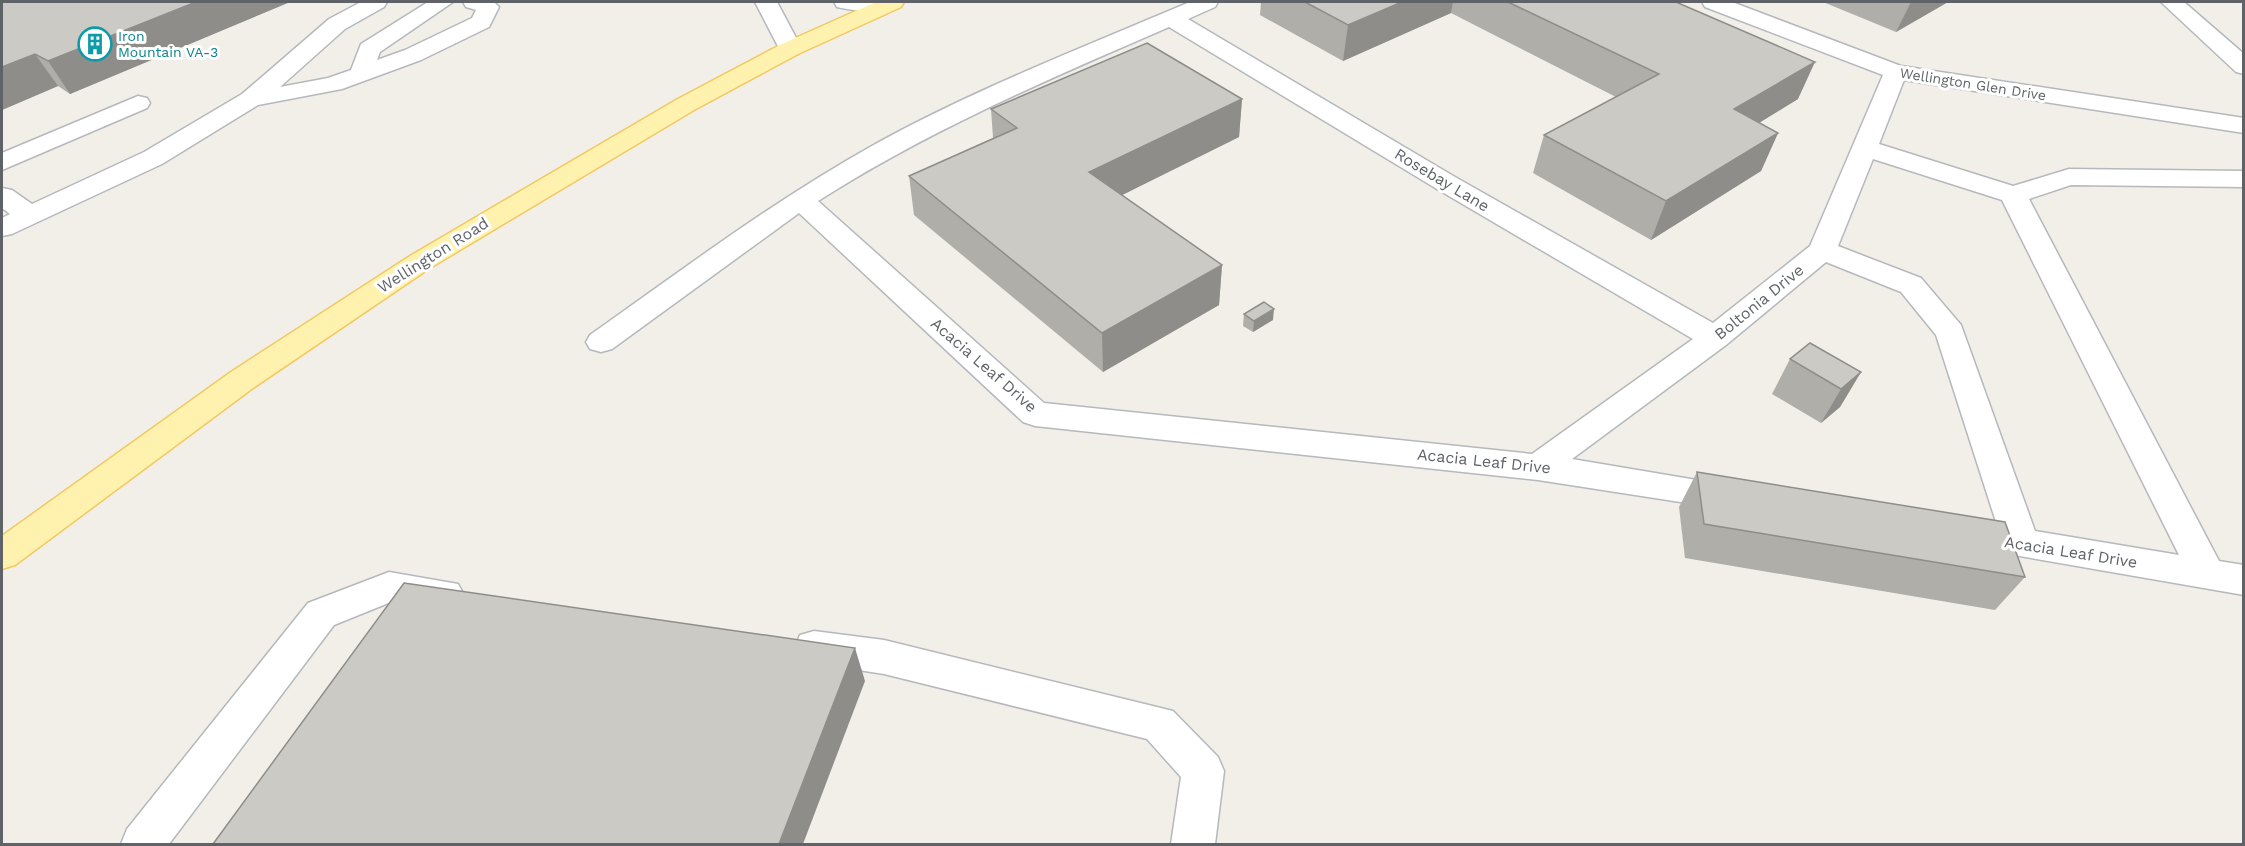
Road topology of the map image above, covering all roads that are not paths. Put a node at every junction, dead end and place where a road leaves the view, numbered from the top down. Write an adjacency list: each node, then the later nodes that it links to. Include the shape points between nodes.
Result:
1 (376, 2): 17 (street, via 338,24)
2 (442, 2): 16 (street, via 369,49)
3 (474, 2): 16 (street, via 488,7 481,22 413,55)
4 (766, 2): 13 (street)
5 (846, 2): 9 (street)
6 (1207, 2): 10 (street)
7 (1713, 2): 15 (street, Wellington Glen Drive)
8 (2172, 2): 11 (street)
9 (890, 3): 13 (main road, Wellington Road)
10 (1171, 18): 25 (street, via 1028,80 882,151); 29 (street, Rosebay Lane)
11 (2197, 24): 12 (street); 14 (street)
12 (2244, 39)
13 (790, 49): 35 (main road, Wellington Road, via 617,143 420,262 242,380)
14 (2244, 67)
15 (1896, 72): 19 (street, Wellington Glen Drive); 20 (street, Boltonia Drive)
16 (361, 74): 17 (street, via 333,84)
17 (251, 99): 26 (street, via 153,158)
18 (138, 103): 21 (street)
19 (2244, 126)
20 (1866, 148): 23 (street); 28 (street, Boltonia Drive)
21 (2, 162)
22 (2244, 180): 23 (street, via 2069,177)
23 (2013, 195): 36 (street)
24 (2, 196): 26 (street)
25 (801, 200): 30 (street); 31 (street, Acacia Leaf Drive, via 1035,414)
26 (30, 215): 27 (street)
27 (2, 228)
28 (1822, 250): 29 (street, Boltonia Drive); 34 (street, via 1911,285 1950,332)
29 (1715, 338): 31 (street, Boltonia Drive)
30 (601, 342)
31 (1538, 466): 32 (street, Acacia Leaf Drive)
32 (1762, 502)
33 (1938, 531): 34 (street, Acacia Leaf Drive)
34 (2021, 544): 36 (street, Acacia Leaf Drive)
35 (2, 555)
36 (2207, 574): 37 (street, Acacia Leaf Drive)
37 (2244, 580)
38 (483, 600): 40 (street, via 389,587 321,614)
39 (778, 642): 41 (street, via 884,657 1159,724 1203,771)
40 (143, 844)
41 (1193, 844)

